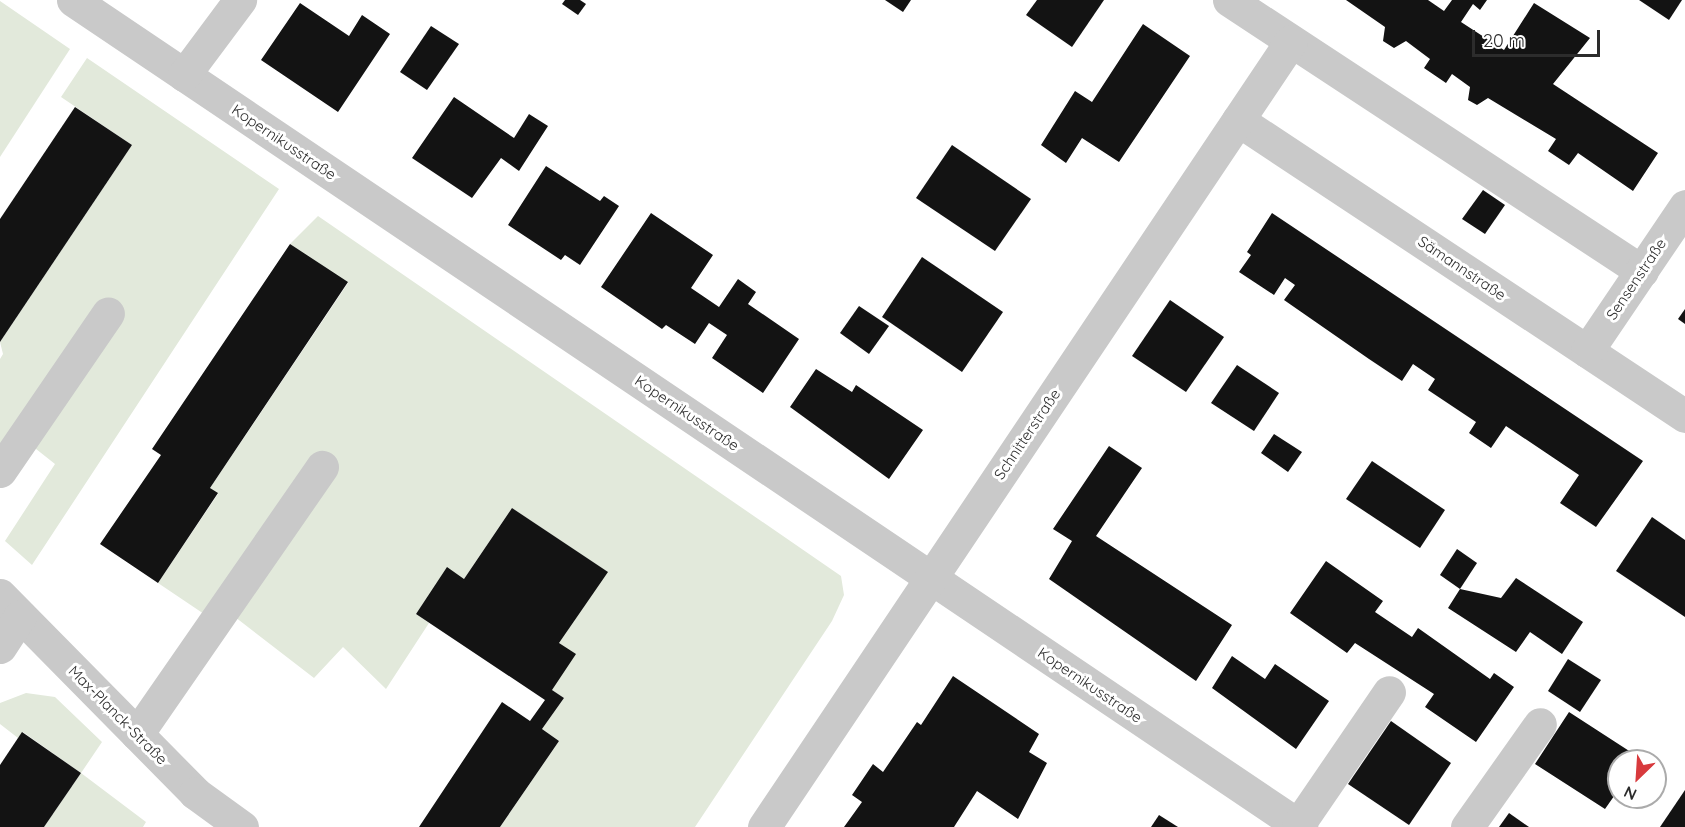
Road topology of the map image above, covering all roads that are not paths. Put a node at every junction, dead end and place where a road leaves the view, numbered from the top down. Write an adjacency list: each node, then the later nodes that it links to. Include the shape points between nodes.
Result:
1 (74, 0): 5 (street, Kopernikusstraße)
2 (240, 0): 5 (street)
3 (1228, 0): 4 (street)
4 (1291, 41): 6 (street, Schnitterstraße); 8 (street)
5 (184, 75): 14 (street, Kopernikusstraße)
6 (1238, 120): 10 (street, Sämannstraße); 14 (street, Schnitterstraße)
7 (1685, 206): 8 (street, Sensenstraße)
8 (1642, 271): 10 (street, Sensenstraße)
9 (108, 313): 13 (street)
10 (1587, 351): 11 (street, Sämannstraße)
11 (1685, 416)
12 (322, 467): 19 (street)
13 (0, 471)
14 (931, 578): 20 (street, Kopernikusstraße); 22 (street, Schnitterstraße)
15 (10, 606): 16 (street); 19 (street, Max-Planck-Straße)
16 (0, 646)
17 (1389, 692): 20 (street)
18 (1540, 724): 23 (street)
19 (137, 734): 21 (street, Max-Planck-Straße, via 195,793)
20 (1300, 826)
21 (242, 827)
22 (764, 827)
23 (1467, 827)

